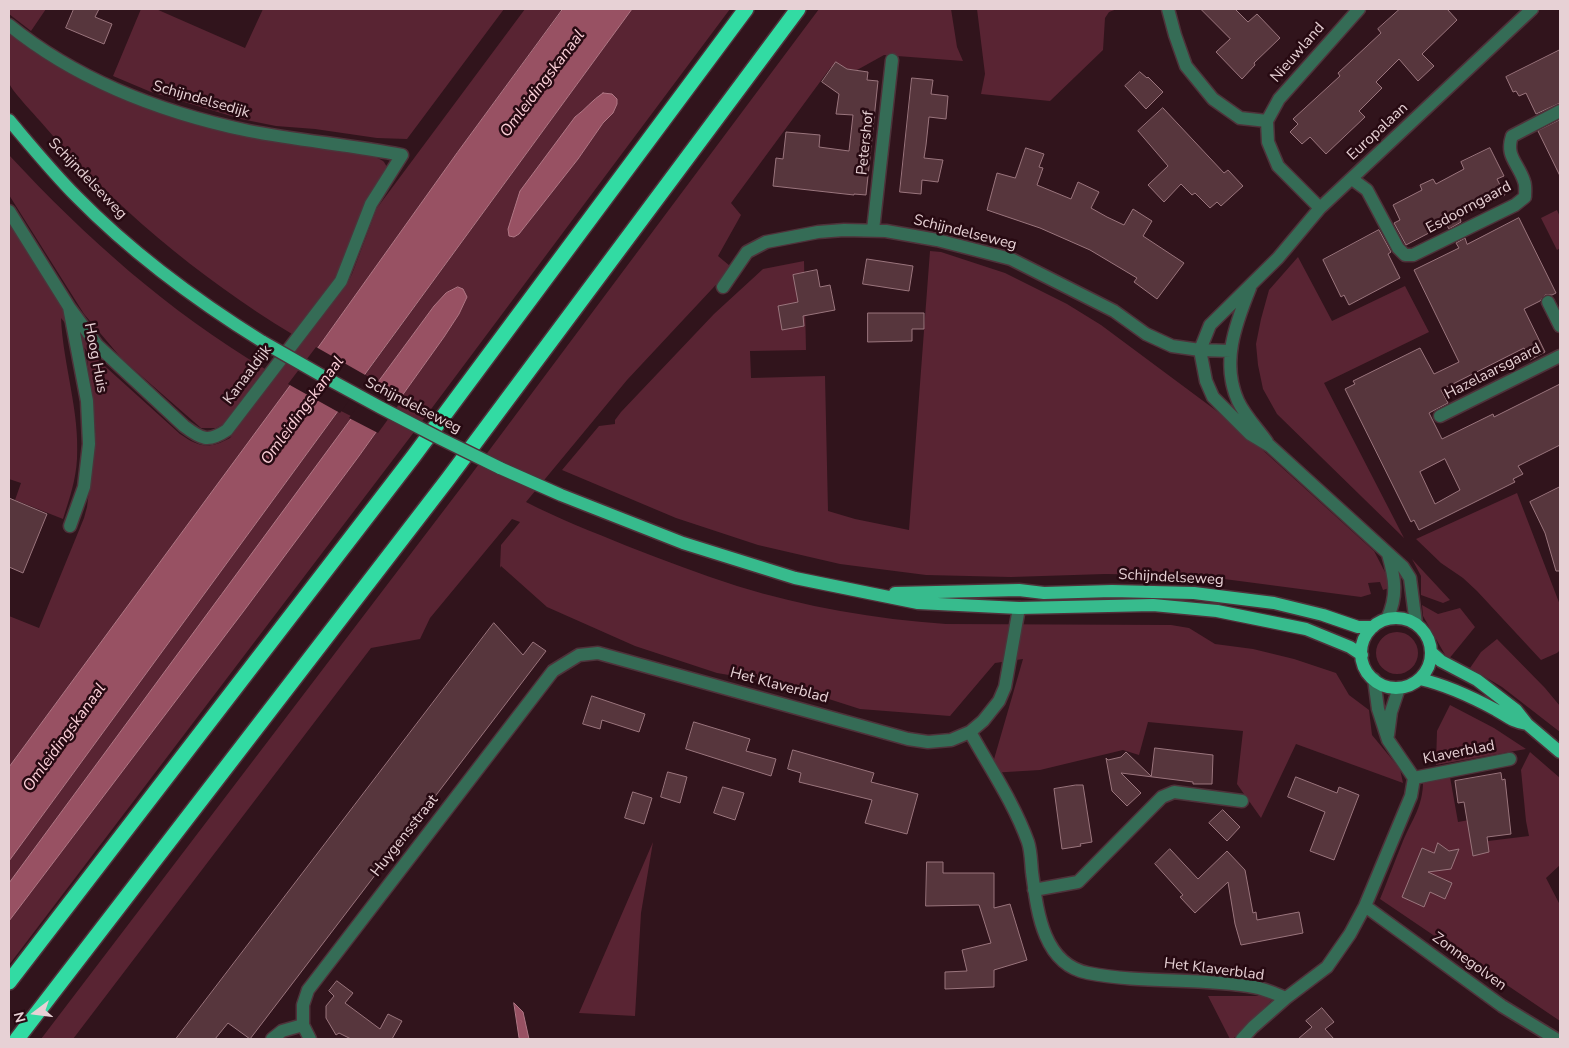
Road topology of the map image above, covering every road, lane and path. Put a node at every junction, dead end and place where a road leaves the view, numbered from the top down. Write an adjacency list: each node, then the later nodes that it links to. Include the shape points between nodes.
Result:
1 (746, 9): 49 (highway, via 413,457)
2 (798, 9): 52 (highway, via 448,479)
3 (1168, 9): 10 (street, via 1186,66 1213,99 1240,118)
4 (1359, 9): 10 (street, Nieuwland, via 1279,99)
5 (1532, 9): 12 (street, Europalaan)
6 (9, 25): 11 (street, Schijndelsedijk, via 64,64 153,104 249,131)
7 (892, 60): 15 (street, Petershof)
8 (1560, 111): 12 (street, Esdoorngaard, via 1512,136 1508,146 1525,182 1525,197 1515,205 1413,255 1405,255 1398,248 1367,190)
9 (9, 120): 28 (main road, Schijndelseweg, bridge, via 77,197 134,250 230,322 329,380 500,468 560,494 684,542 795,578)
10 (1267, 121): 13 (street, via 1268,142 1278,166)
11 (402, 156): 19 (street, Kanaaldijk, via 371,204 341,281 227,430 217,437 198,437 184,426 97,345)
12 (1352, 179): 13 (street, Europalaan)
13 (1320, 208): 16 (street, Europalaan)
14 (9, 211): 19 (street, Hoog Huis)
15 (873, 230): 17 (street, Schijndelseweg, via 818,232 766,242 747,252); 21 (street, Schijndelseweg, via 937,240 1011,259 1114,311 1146,334 1172,346)
16 (1252, 283): 21 (street, Europalaan, via 1210,325); 22 (street, Europalaan, via 1238,318)
17 (723, 287)
18 (1548, 302): 20 (street)
19 (69, 307): 26 (street, Hoog Huis, via 87,402 89,444 84,487)
20 (1560, 326)
21 (1200, 350): 22 (street, Schijndelseweg); 25 (street, via 1213,397 1250,434)
22 (1231, 351): 25 (street, via 1230,369 1238,401)
23 (1560, 356): 24 (street, Hazelaarsgaard)
24 (1440, 416)
25 (1270, 446): 27 (street)
26 (70, 526)
27 (1387, 552): 31 (street, via 1395,576 1393,608); 32 (street, via 1410,578)
28 (875, 593): 29 (main road, Schijndelseweg, via 1019,590); 30 (main road, Schijndelseweg, via 918,603)
29 (1044, 593): 30 (main road, via 1023,600); 33 (main road, Schijndelseweg, via 1194,593 1274,603 1358,627)
30 (1019, 608): 36 (main road, Schijndelseweg, via 1153,605 1217,611 1306,629); 41 (street, Het Klaverblad, via 1005,687 998,701)
31 (1387, 620): 32 (main road, via 1402,619); 33 (main road)
32 (1416, 624): 34 (main road, via 1427,637)
33 (1373, 627): 36 (main road, via 1364,640)
34 (1431, 652): 38 (main road, via 1428,667); 40 (main road, via 1477,680 1516,710)
35 (579, 655): 41 (street, Het Klaverblad, via 598,653 908,739 928,742 951,740); 51 (street, Huygensstraat, via 553,670 308,990 303,1005)
36 (1362, 655): 37 (main road)
37 (1374, 679): 39 (main road); 42 (street, via 1378,709)
38 (1420, 679): 39 (main road); 40 (main road, via 1447,687 1514,722)
39 (1399, 688): 42 (street, via 1390,712)
40 (1527, 724): 43 (main road)
41 (970, 732): 47 (street, Het Klaverblad, via 1023,831 1028,844)
42 (1388, 740): 45 (street)
43 (1560, 752)
44 (1510, 759): 45 (street, Klaverblad)
45 (1414, 778): 48 (street, via 1411,796)
46 (1242, 801): 47 (street, via 1174,792 1162,797 1078,882)
47 (1034, 890): 50 (street, Het Klaverblad, via 1047,941 1058,956 1086,973 1256,988)
48 (1365, 906): 50 (street, via 1328,967); 56 (street, Zonnegolven, via 1502,1006)
49 (9, 982)
50 (1286, 998): 55 (street)
51 (303, 1025): 53 (street, via 282,1031); 54 (street)
52 (16, 1039)
53 (272, 1039)
54 (310, 1039)
55 (1242, 1039)
56 (1556, 1039)

